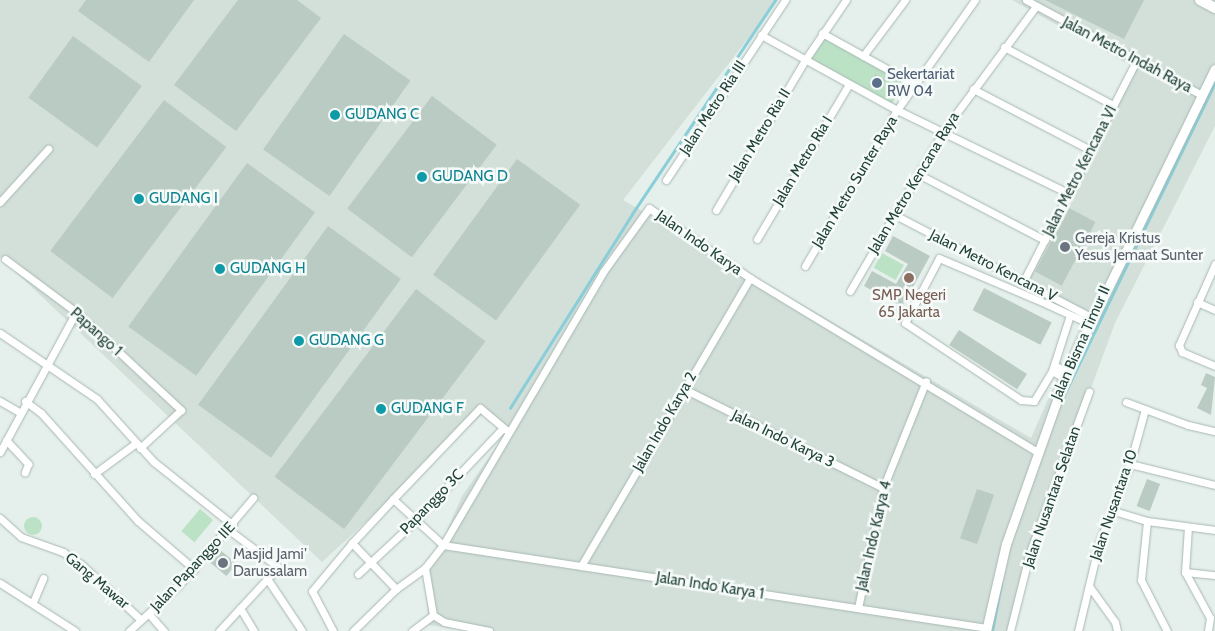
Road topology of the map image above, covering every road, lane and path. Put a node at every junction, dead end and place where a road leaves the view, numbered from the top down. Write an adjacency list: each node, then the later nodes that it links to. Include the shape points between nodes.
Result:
1 (785, 0): 10 (street, Jalan Metro Ria III)
2 (846, 0): 9 (street, Jalan Metro Ria II)
3 (905, 0): 12 (street)
4 (975, 0): 17 (street, Jalan Metro Sunter Raya)
5 (1026, 0): 7 (street, Jalan Metro Indah Raya)
6 (1200, 0): 8 (main road)
7 (1036, 6): 11 (street, Jalan Metro Kencana Raya); 14 (street, Jalan Metro Indah Raya)
8 (1215, 8)
9 (822, 33): 12 (street); 13 (street, Jalan Metro Ria II)
10 (761, 35): 13 (street); 26 (street, Jalan Metro Ria III)
11 (1004, 47): 18 (street, Jalan Metro Kencana Raya); 20 (street)
12 (864, 56): 17 (street)
13 (805, 60): 16 (street); 29 (street, Jalan Metro Ria II)
14 (1136, 60): 19 (street, Jalan Metro Indah Raya); 20 (street, Jalan Metro Kencana VI)
15 (1215, 69): 19 (street, Jalan Bisma Timur II)
16 (849, 84): 21 (street); 31 (street, Jalan Metro Ria I)
17 (914, 84): 21 (street, Jalan Metro Sunter Raya)
18 (973, 89): 22 (street, Jalan Metro Kencana Raya); 24 (street)
19 (1202, 95): 43 (street, Jalan Bisma Timur II)
20 (1113, 105): 24 (street, Jalan Metro Kencana VI)
21 (897, 110): 22 (street); 35 (street, Jalan Metro Sunter Raya)
22 (944, 130): 25 (street, Jalan Metro Kencana Raya); 27 (street)
23 (48, 148): 28 (street)
24 (1090, 150): 27 (street, Jalan Metro Kencana VI)
25 (918, 174): 30 (street, Jalan Metro Kencana Raya); 32 (street)
26 (666, 180)
27 (1068, 193): 32 (street, Jalan Metro Kencana VI)
28 (0, 202)
29 (716, 210)
30 (895, 215): 37 (street, Jalan Metro Kencana V); 38 (street, Jalan Metro Kencana Raya)
31 (756, 239)
32 (1045, 240): 37 (street, Jalan Metro Kencana VI)
33 (6, 259): 41 (street, Papango 1)
34 (1215, 264): 39 (street)
35 (804, 266)
36 (750, 278): 49 (street, Jalan Indo Karya); 50 (street, Jalan Indo Karya 2); 57 (street, Jalan Indo Karya, via 649,208 603,272)
37 (1023, 282): 43 (street, Jalan Metro Kencana V)
38 (850, 291)
39 (1197, 302): 40 (street); 46 (street, via 1180,348)
40 (1215, 310)
41 (76, 312): 45 (street); 60 (street, Papango 1, via 181,410)
42 (1070, 315): 43 (street); 47 (street); 47 (street, via 939,258 906,316 907,327 1021,400 1036,399)
43 (1090, 320): 48 (street, Jalan Bisma Timur II)
44 (0, 333): 45 (street)
45 (45, 365): 53 (street); 60 (street, via 97,399)
46 (1215, 366)
47 (1053, 368): 48 (street)
48 (1065, 375): 61 (street, Jalan Bisma Timur II)
49 (926, 381): 61 (street, Jalan Indo Karya); 67 (street, Jalan Indo Karya 4)
50 (684, 389): 67 (street, Jalan Indo Karya 3); 80 (street, Jalan Indo Karya 2)
51 (1089, 392): 110 (street, Jalan Nusantara Selatan, via 1030,552)
52 (0, 401): 56 (street)
53 (25, 401): 56 (street); 65 (street, via 41,413)
54 (1126, 402): 55 (street)
55 (1145, 409): 58 (street); 63 (street, Jalan Nusantara 10)
56 (19, 412): 59 (street)
57 (506, 431): 69 (street, via 480,408); 72 (street, Papanggo 3C); 78 (street, Jalan Indo Karya)
58 (1215, 431)
59 (6, 440): 62 (street); 64 (street, via 28,464)
60 (138, 445): 65 (street); 74 (street, via 170,477)
61 (1036, 451): 98 (street, Jalan Bisma Timur II, via 1003,554)
62 (0, 452)
63 (1130, 464): 66 (street); 70 (street, Jalan Nusantara 10)
64 (25, 472)
65 (94, 474): 82 (street, via 138,521)
66 (1215, 485)
67 (883, 488): 93 (street, Jalan Indo Karya 4)
68 (253, 498): 74 (street, Jalan Papanggo IIE)
69 (393, 499): 72 (street, Jalan Indo Karya 1); 77 (street)
70 (1114, 511): 73 (street); 89 (street, Jalan Nusantara 10, via 1099,544)
71 (0, 518): 97 (street, Gang Mawar, via 21,537 63,552 81,564)
72 (416, 521): 78 (street, Jalan Indo Karya 1); 79 (street, Papanggo 3C)
73 (1147, 521): 75 (street); 113 (street, via 1141,580)
74 (231, 527): 82 (street, Jalan Papanggo IIE); 87 (street, via 276,565 277,570)
75 (1188, 527): 76 (street); 83 (street)
76 (1215, 530)
77 (352, 543): 79 (street); 106 (street, via 312,591)
78 (443, 545): 80 (street, Jalan Indo Karya 1); 81 (street, Jalan Indo Karya)
79 (371, 564): 84 (street, Papanggo 3C); 90 (street)
80 (581, 566): 93 (street, Jalan Indo Karya 1)
81 (424, 568): 90 (street, Jalan Indo Karya); 95 (street)
82 (194, 569): 94 (street, Jalan Papanggo IIE)
83 (1186, 572): 85 (street); 96 (street)
84 (358, 574)
85 (1215, 575)
86 (43, 578): 91 (street)
87 (268, 580): 92 (street); 105 (street)
88 (0, 583): 91 (street)
89 (1089, 586): 111 (street, Jalan Nusantara 10); 112 (street, via 1115,622)
90 (396, 589): 107 (street, Jalan Indo Karya)
91 (33, 602): 100 (street)
92 (240, 608): 103 (street); 104 (street)
93 (858, 608): 98 (street, Jalan Indo Karya 1)
94 (149, 614): 97 (street, Jalan Papanggo IIE); 102 (street)
95 (433, 615): 99 (street, via 444,622); 108 (street)
96 (1212, 618): 114 (street)
97 (140, 620): 101 (street, Jalan Papanggo IIE)
98 (986, 629)
99 (476, 630): 109 (street)
100 (75, 631)
101 (129, 631)
102 (164, 631)
103 (219, 631)
104 (254, 631)
105 (302, 631)
106 (333, 631)
107 (353, 631)
108 (412, 631)
109 (489, 631)
110 (1010, 631)
111 (1078, 631)
112 (1117, 631)
113 (1168, 631)
114 (1208, 631)

